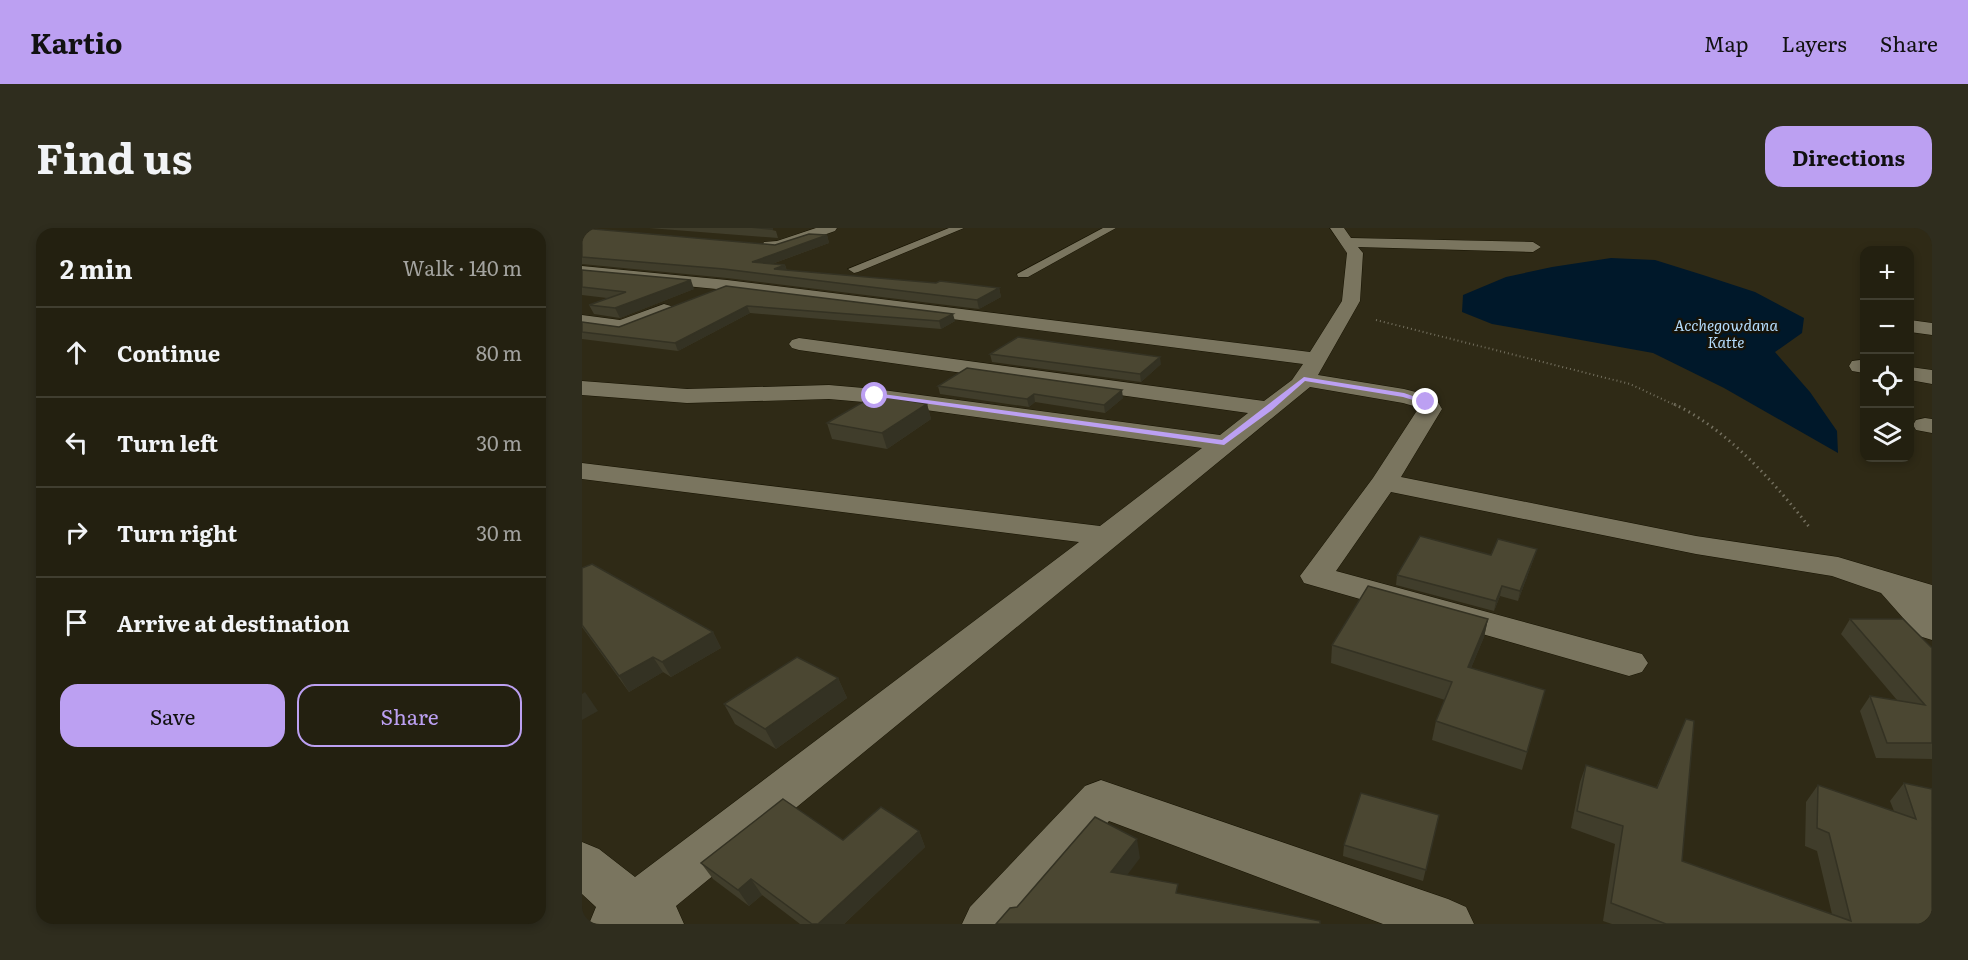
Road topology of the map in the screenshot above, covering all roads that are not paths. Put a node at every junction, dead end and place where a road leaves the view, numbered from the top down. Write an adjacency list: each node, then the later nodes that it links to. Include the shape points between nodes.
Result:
1 (830, 228): 5 (street, via 778,246)
2 (959, 228): 7 (lane)
3 (1111, 228): 9 (lane)
4 (1342, 235): 6 (street); 17 (street, via 1356,253 1351,301)
5 (754, 244)
6 (1533, 247)
7 (854, 269)
8 (582, 271): 10 (street)
9 (1023, 274)
10 (727, 285): 12 (street); 17 (street)
11 (582, 321): 12 (street)
12 (622, 326): 15 (street)
13 (1914, 327): 14 (street)
14 (1932, 329)
15 (592, 342)
16 (799, 345): 21 (street)
17 (1310, 369): 21 (street); 24 (street, via 1426,402 1430,410)
18 (1914, 375): 19 (street)
19 (1932, 377)
20 (582, 388): 22 (street, via 687,396 852,393)
21 (1270, 409): 22 (street)
22 (1224, 443): 25 (street)
23 (582, 471): 25 (street)
24 (1384, 482): 26 (street, via 1696,545 1838,567); 29 (street, via 1316,576)
25 (1108, 536): 31 (street)
26 (1893, 586): 27 (street); 28 (street)
27 (1932, 596)
28 (1932, 628)
29 (1629, 663)
30 (582, 864): 31 (street)
31 (636, 919)
32 (1426, 920): 33 (street, via 1101,799)
33 (988, 924)

